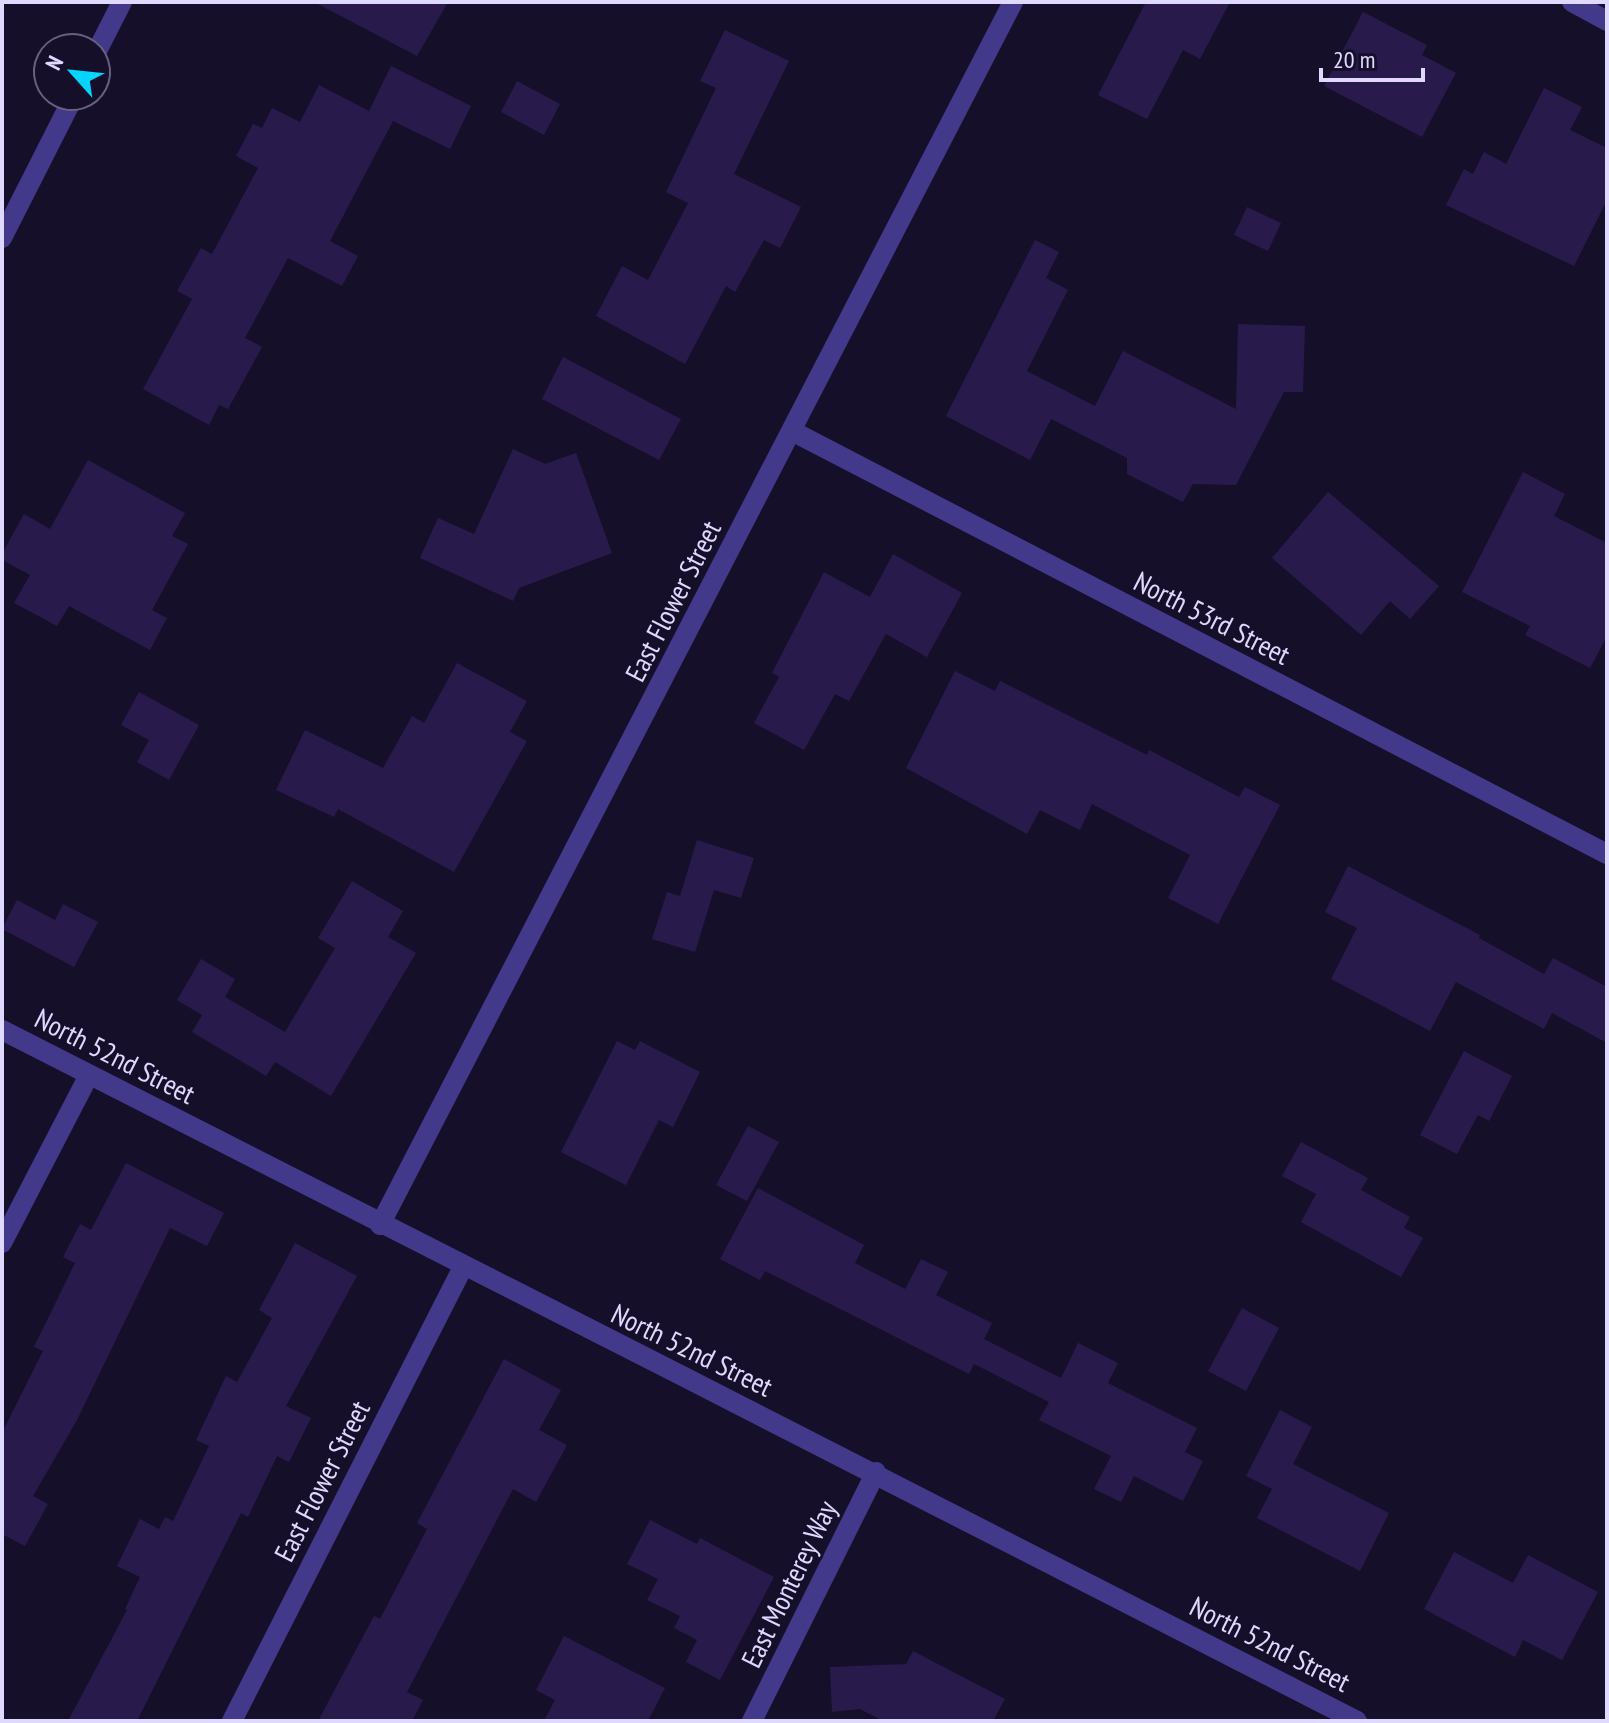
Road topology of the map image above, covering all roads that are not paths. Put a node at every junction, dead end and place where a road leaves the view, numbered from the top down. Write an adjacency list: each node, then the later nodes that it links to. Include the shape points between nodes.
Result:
1 (122, 2): 5 (street)
2 (1013, 2): 8 (street, East Flower Street)
3 (1572, 2): 4 (street)
4 (1607, 21)
5 (107, 32)
6 (66, 112): 7 (street)
7 (2, 238)
8 (792, 431): 9 (street, North 53rd Street); 12 (street, East Flower Street)
9 (1607, 854)
10 (2, 1030): 11 (street, North 52nd Street)
11 (89, 1075): 12 (street, North 52nd Street); 13 (street)
12 (380, 1225): 14 (street, North 52nd Street)
13 (2, 1243)
14 (463, 1267): 15 (street, North 52nd Street); 16 (street, East Flower Street)
15 (876, 1472): 17 (street, East Monterey Way); 18 (street, North 52nd Street)
16 (232, 1721)
17 (752, 1721)
18 (1357, 1721)

